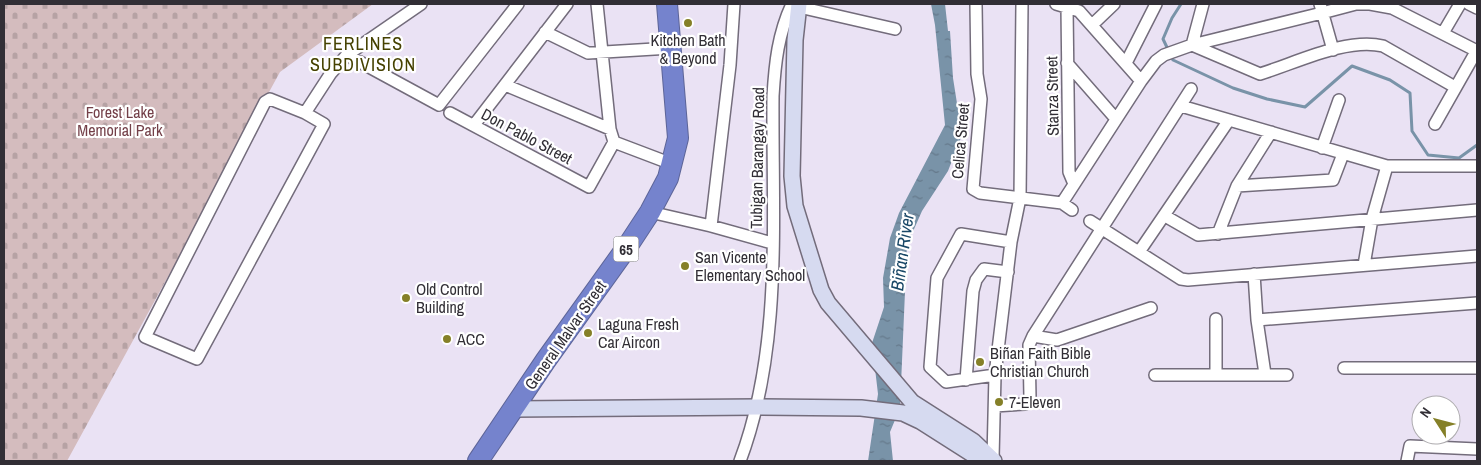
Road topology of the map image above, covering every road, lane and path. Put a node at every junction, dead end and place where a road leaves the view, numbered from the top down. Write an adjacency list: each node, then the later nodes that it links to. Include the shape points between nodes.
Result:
1 (422, 4): 29 (street)
2 (518, 4): 29 (street, via 439,105)
3 (567, 4): 22 (street)
4 (598, 4): 28 (street)
5 (667, 4): 25 (highway, General Malvar Street / 65)
6 (734, 4): 60 (street)
7 (976, 4): 54 (street, Celica Street, via 977,74 982,99 972,187 977,193)
8 (1022, 4): 54 (street)
9 (1056, 4): 17 (street)
10 (1114, 4): 20 (street)
11 (1156, 4): 31 (street)
12 (1204, 4): 24 (street)
13 (1356, 4): 18 (street); 23 (street, via 1392,8)
14 (1460, 4): 23 (street)
15 (1469, 4): 19 (street)
16 (797, 5): 21 (street); 64 (street, Tubigan Barangay Road, via 781,30 776,57); 87 (street, via 792,176 796,206 821,290 828,303 912,402 973,441)
17 (1067, 7): 20 (street, via 1079,11); 30 (street, Stanza Street)
18 (1321, 8): 24 (street); 26 (street)
19 (1477, 8)
20 (1092, 25): 31 (street)
21 (895, 28)
22 (545, 32): 28 (street, via 588,53); 33 (street)
23 (1443, 33): 27 (street)
24 (1187, 47): 26 (street, via 1260,74); 32 (street, via 1164,55)
25 (671, 48): 28 (street); 49 (highway, General Malvar Street / 65, via 678,138)
26 (1333, 50): 34 (street, via 1362,44 1383,46)
27 (1477, 50): 34 (street)
28 (602, 52): 44 (street)
29 (347, 55): 38 (street)
30 (1067, 63): 40 (street); 52 (street, Stanza Street, via 1069,172)
31 (1126, 63): 32 (street)
32 (1141, 80): 40 (street)
33 (505, 85): 43 (street); 44 (street)
34 (1455, 87): 42 (street)
35 (1191, 89): 37 (street)
36 (1339, 100): 47 (street)
37 (1181, 106): 41 (street); 61 (street)
38 (305, 113): 38 (street, via 324,124 197,358 145,337 265,102 270,99)
39 (450, 113): 43 (street, Don Pablo Street)
40 (1116, 119): 52 (street)
41 (1229, 120): 45 (street); 57 (street)
42 (1435, 124)
43 (474, 126): 46 (street, Don Pablo Street, via 589,187)
44 (610, 129): 46 (street)
45 (1271, 132): 47 (street); 53 (street)
46 (614, 142): 49 (street)
47 (1322, 148): 48 (street)
48 (1343, 154): 50 (street); 53 (street, via 1333,180)
49 (672, 164): 56 (highway, General Malvar Street / 65)
50 (1387, 166): 51 (street); 58 (street)
51 (1477, 166)
52 (1074, 184): 54 (street, Celica Street, via 1067,206)
53 (1236, 186): 62 (street)
54 (1020, 198): 63 (street)
55 (1477, 210): 58 (street)
56 (650, 212): 60 (street); 85 (highway, General Malvar Street / 65)
57 (1165, 216): 62 (street, via 1198,234); 65 (street)
58 (1372, 219): 62 (street); 67 (street)
59 (1090, 221): 61 (street)
60 (711, 226): 64 (street)
61 (1101, 228): 65 (street); 74 (street)
62 (1218, 234)
63 (1011, 242): 68 (street); 82 (street, via 962,234 937,278 930,367 946,382)
64 (772, 243): 84 (street, Tubigan Barangay Road, via 769,335)
65 (1139, 252): 69 (street, via 1181,279)
66 (1477, 256): 67 (street)
67 (1364, 265): 69 (street)
68 (1008, 272): 79 (street); 82 (street, via 984,269 976,280)
69 (1254, 274): 73 (street)
70 (1477, 303): 73 (street)
71 (1151, 308): 74 (street, via 1057,340)
72 (1216, 319): 77 (street)
73 (1257, 320): 78 (street)
74 (1033, 336): 83 (street, via 1028,345 1030,398 1025,404)
75 (1344, 368): 76 (street)
76 (1477, 368)
77 (1216, 374): 78 (street); 80 (street)
78 (1265, 374): 81 (street)
79 (995, 375): 82 (street); 83 (street)
80 (1155, 375)
81 (1288, 375)
82 (966, 380)
83 (995, 406): 87 (street)
84 (758, 407): 85 (street); 87 (street, via 861,408 903,413); 89 (street, Tubigan Barangay Road)
85 (513, 409): 88 (highway, General Malvar Street / 65)
86 (1477, 449): 90 (street, via 1410,446)
87 (990, 460)
88 (478, 461)
89 (740, 461)
90 (1406, 461)

